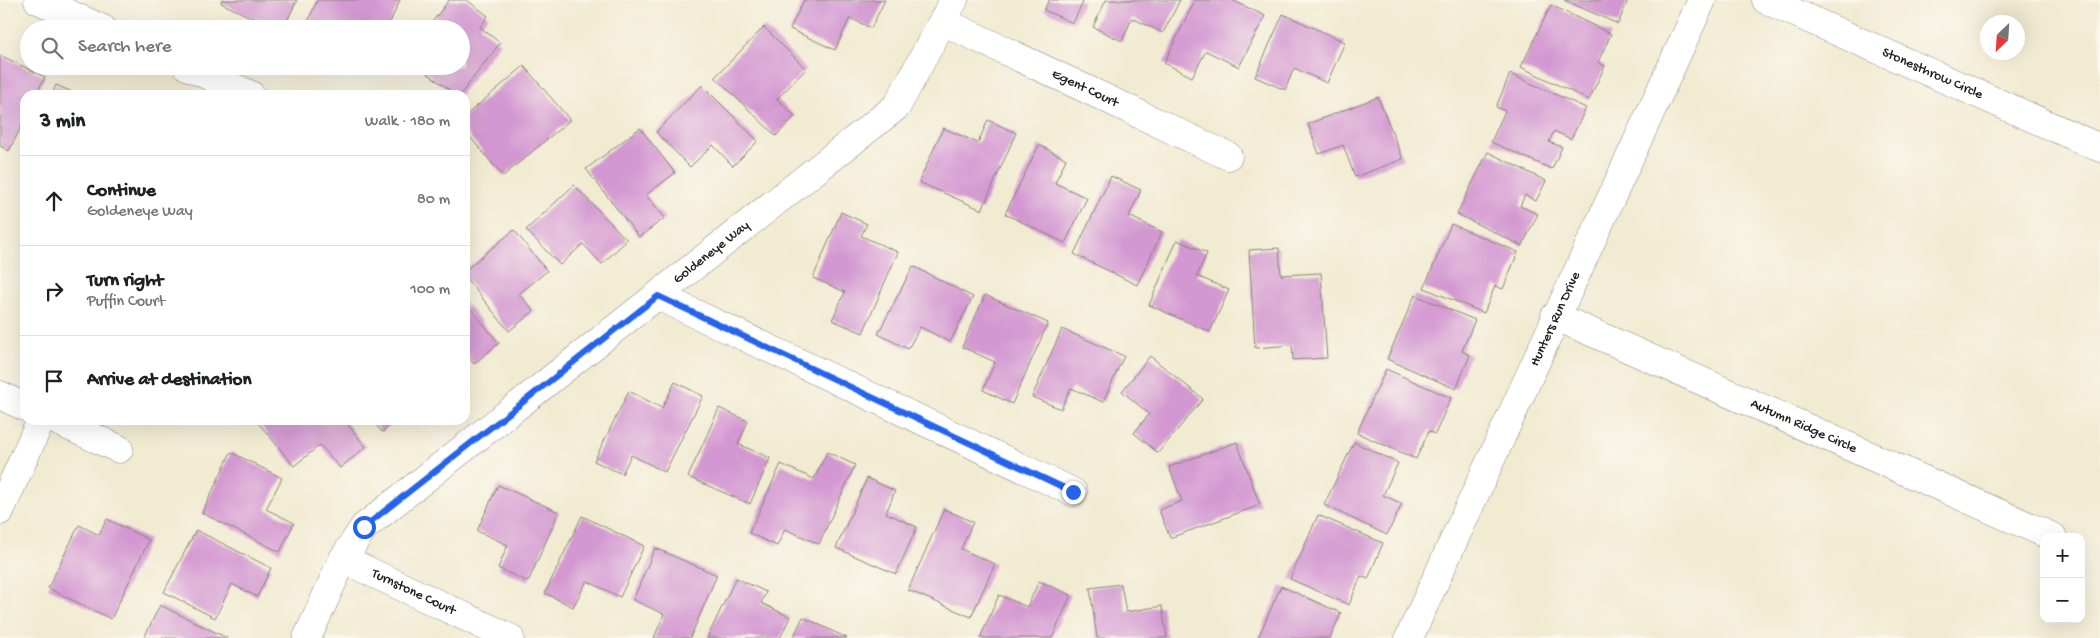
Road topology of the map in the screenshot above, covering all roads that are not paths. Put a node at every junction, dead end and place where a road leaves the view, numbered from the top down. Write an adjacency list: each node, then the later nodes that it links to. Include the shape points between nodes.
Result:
1 (38, 0): 5 (street)
2 (1702, 0): 11 (street, Hunters Run Drive)
3 (1766, 0): 8 (street, Stonesthrow Circle)
4 (949, 11): 9 (street, Egent Court); 10 (street, Goldeneye Way, via 897,106)
5 (83, 20)
6 (207, 75): 7 (street)
7 (240, 90)
8 (2100, 148)
9 (1228, 156)
10 (658, 296): 17 (street); 20 (street, Goldeneye Way, via 364,527)
11 (1555, 316): 19 (street, Autumn Ridge Circle); 23 (street, Hunters Run Drive)
12 (0, 395): 13 (street)
13 (20, 404)
14 (39, 425): 18 (street)
15 (66, 425): 16 (street)
16 (119, 449)
17 (1073, 492)
18 (0, 512)
19 (2044, 533)
20 (343, 559): 21 (street, Goldeneye Way); 22 (street, Turnstone Court)
21 (307, 638)
22 (510, 638)
23 (1409, 638)

